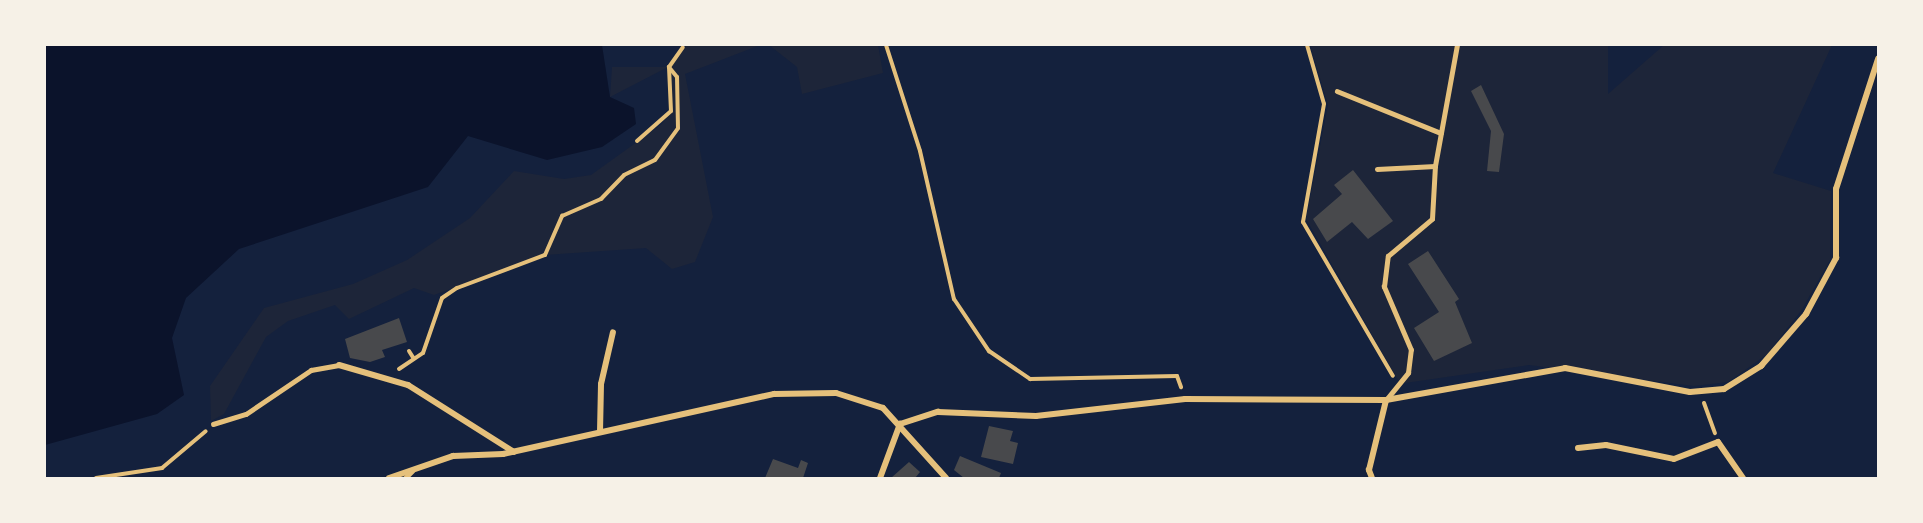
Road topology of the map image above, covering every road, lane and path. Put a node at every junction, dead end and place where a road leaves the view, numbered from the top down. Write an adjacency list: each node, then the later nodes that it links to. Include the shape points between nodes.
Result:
1 (886, 45): 18 (path, via 920,151 954,299 988,351 1030,379 1177,376)
2 (1307, 45): 19 (path, via 1324,104 1303,222 1393,378)
3 (1456, 45): 8 (lane)
4 (683, 47): 6 (path)
5 (1878, 59): 17 (street, via 1836,189 1836,258 1811,305 1761,366 1724,389)
6 (669, 67): 9 (path, via 671,111); 14 (path, via 677,77 678,128 655,160 624,175 601,199 562,216 545,255 457,288 442,298 423,353)
7 (1337, 91): 8 (lane)
8 (1441, 133): 10 (lane)
9 (637, 141)
10 (1435, 166): 11 (lane); 19 (lane, via 1432,219 1388,256 1384,287 1411,350 1408,373)
11 (1377, 169)
12 (613, 332): 22 (street, via 601,384)
13 (409, 351): 14 (path)
14 (414, 359): 16 (path)
15 (339, 365): 16 (street); 20 (lane, via 311,370 246,414)
16 (386, 378): 25 (street, via 442,403)
17 (1699, 391): 19 (street, via 1565,368); 23 (path)
18 (1185, 399): 19 (street); 21 (street, via 1036,416 938,412)
19 (1386, 400): 32 (street, via 1369,470)
20 (213, 424): 27 (path, via 194,446 162,468)
21 (900, 424): 22 (street, via 862,398 826,393 774,394); 30 (street); 31 (street)
22 (600, 432): 25 (street)
23 (1719, 442): 24 (street, via 1674,459 1606,445); 33 (street)
24 (1578, 448)
25 (514, 452): 26 (street, via 453,456)
26 (418, 465): 28 (street); 29 (lane)
27 (96, 478)
28 (389, 478)
29 (405, 478)
30 (880, 478)
31 (946, 478)
32 (1372, 478)
33 (1743, 478)

